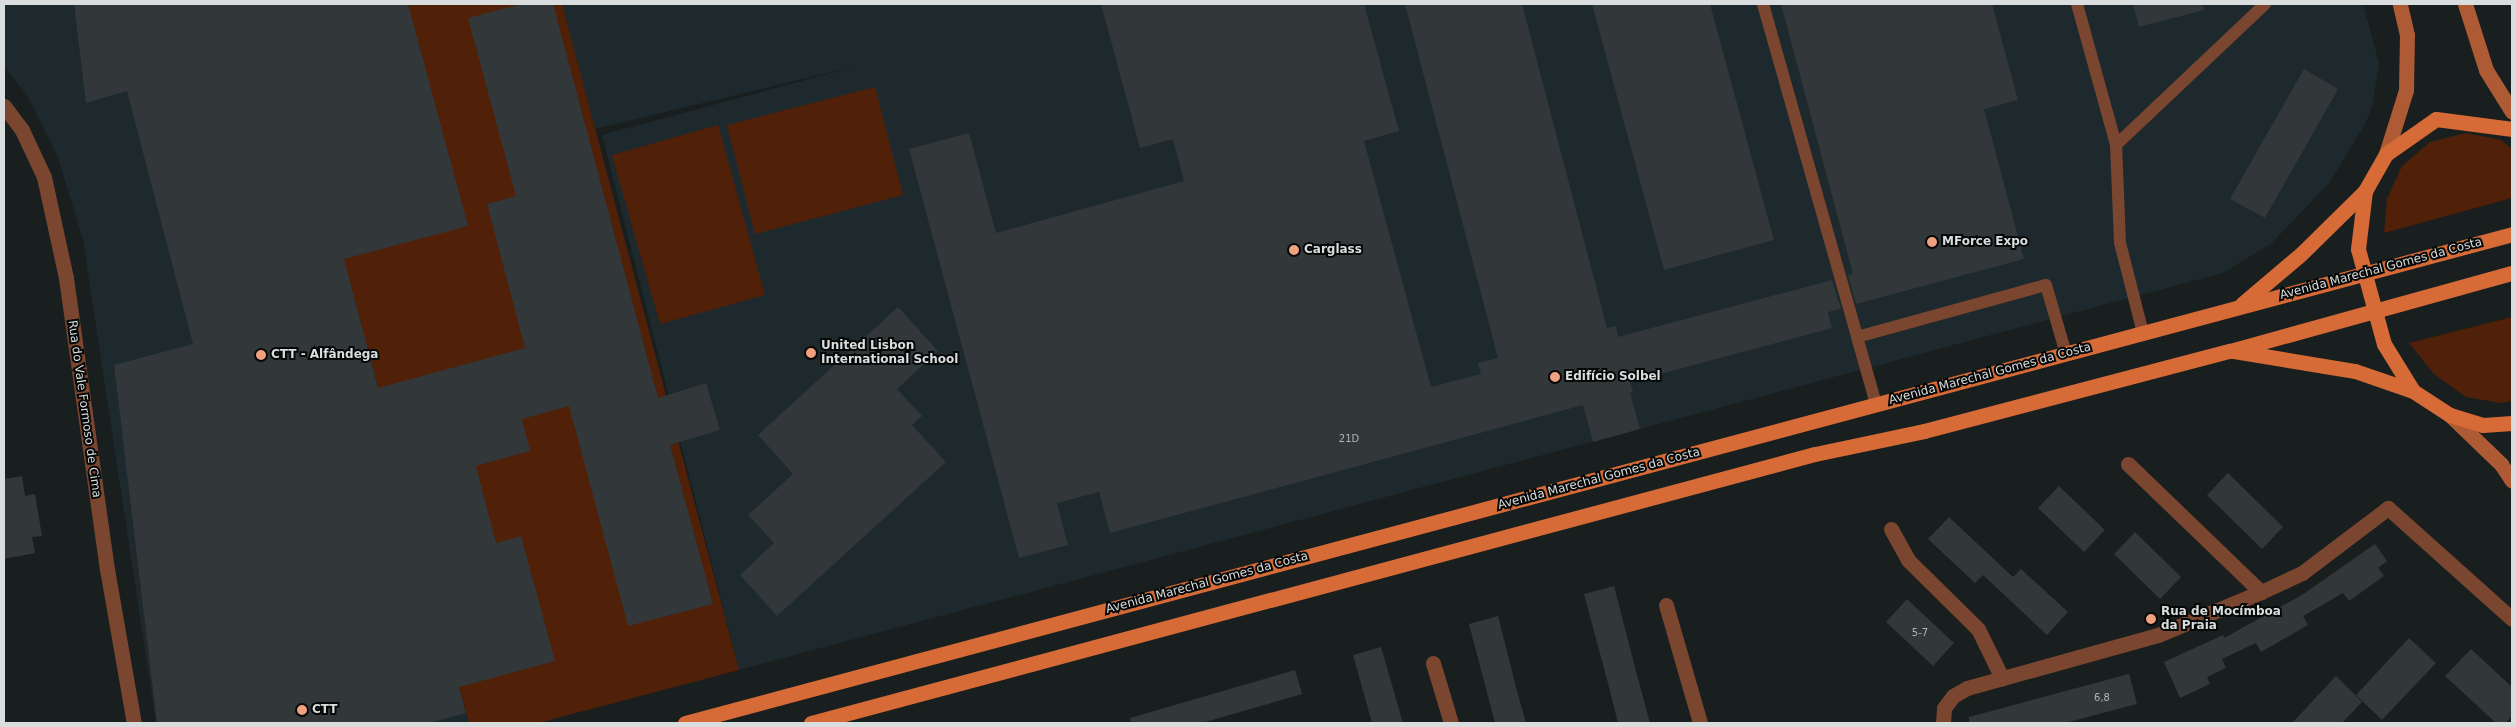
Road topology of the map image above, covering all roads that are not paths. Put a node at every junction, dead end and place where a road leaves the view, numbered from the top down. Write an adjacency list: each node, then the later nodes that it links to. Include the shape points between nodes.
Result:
1 (1763, 4): 18 (lane)
2 (2077, 4): 9 (lane)
3 (2265, 4): 9 (lane)
4 (2400, 4): 10 (main road, via 2407,35 2406,90)
5 (2465, 4): 7 (main road, via 2486,70)
6 (4, 106): 33 (street, Rua do Vale Formoso de Cima, via 22,130 44,177 66,278 107,569)
7 (2512, 112)
8 (2512, 129): 10 (main road, via 2436,119)
9 (2116, 145): 17 (lane, via 2120,243)
10 (2386, 154): 11 (main road)
11 (2365, 191): 13 (main road, via 2358,249); 15 (main road, via 2301,254)
12 (2512, 234): 13 (main road, Avenida Marechal Gomes da Costa)
13 (2365, 273): 15 (main road, Avenida Marechal Gomes da Costa); 16 (main road)
14 (2512, 273): 16 (main road)
15 (2240, 307): 17 (main road, Avenida Marechal Gomes da Costa)
16 (2375, 310): 19 (main road); 21 (main road, via 2384,344)
17 (2143, 333): 20 (main road, Avenida Marechal Gomes da Costa)
18 (1857, 337): 20 (lane, via 2046,285); 22 (lane)
19 (2230, 351): 21 (main road, via 2355,371); 35 (main road, via 1924,431 1815,454)
20 (2066, 354): 22 (main road, Avenida Marechal Gomes da Costa)
21 (2413, 391): 23 (main road)
22 (1876, 404): 34 (main road, Avenida Marechal Gomes da Costa)
23 (2450, 415): 24 (main road, via 2483,425); 26 (main road, via 2500,464)
24 (2512, 423)
25 (2128, 464): 28 (street)
26 (2512, 481)
27 (1891, 529): 32 (street, via 1908,560 1978,628)
28 (2261, 592): 30 (street, via 2302,573 2388,508); 32 (street, via 2158,635)
29 (1666, 605): 37 (street)
30 (2512, 619)
31 (1433, 663): 36 (street)
32 (2002, 678): 38 (street, via 1966,688 1953,696 1944,708)
33 (134, 723)
34 (685, 723)
35 (811, 723)
36 (1450, 723)
37 (1700, 723)
38 (1943, 723)

